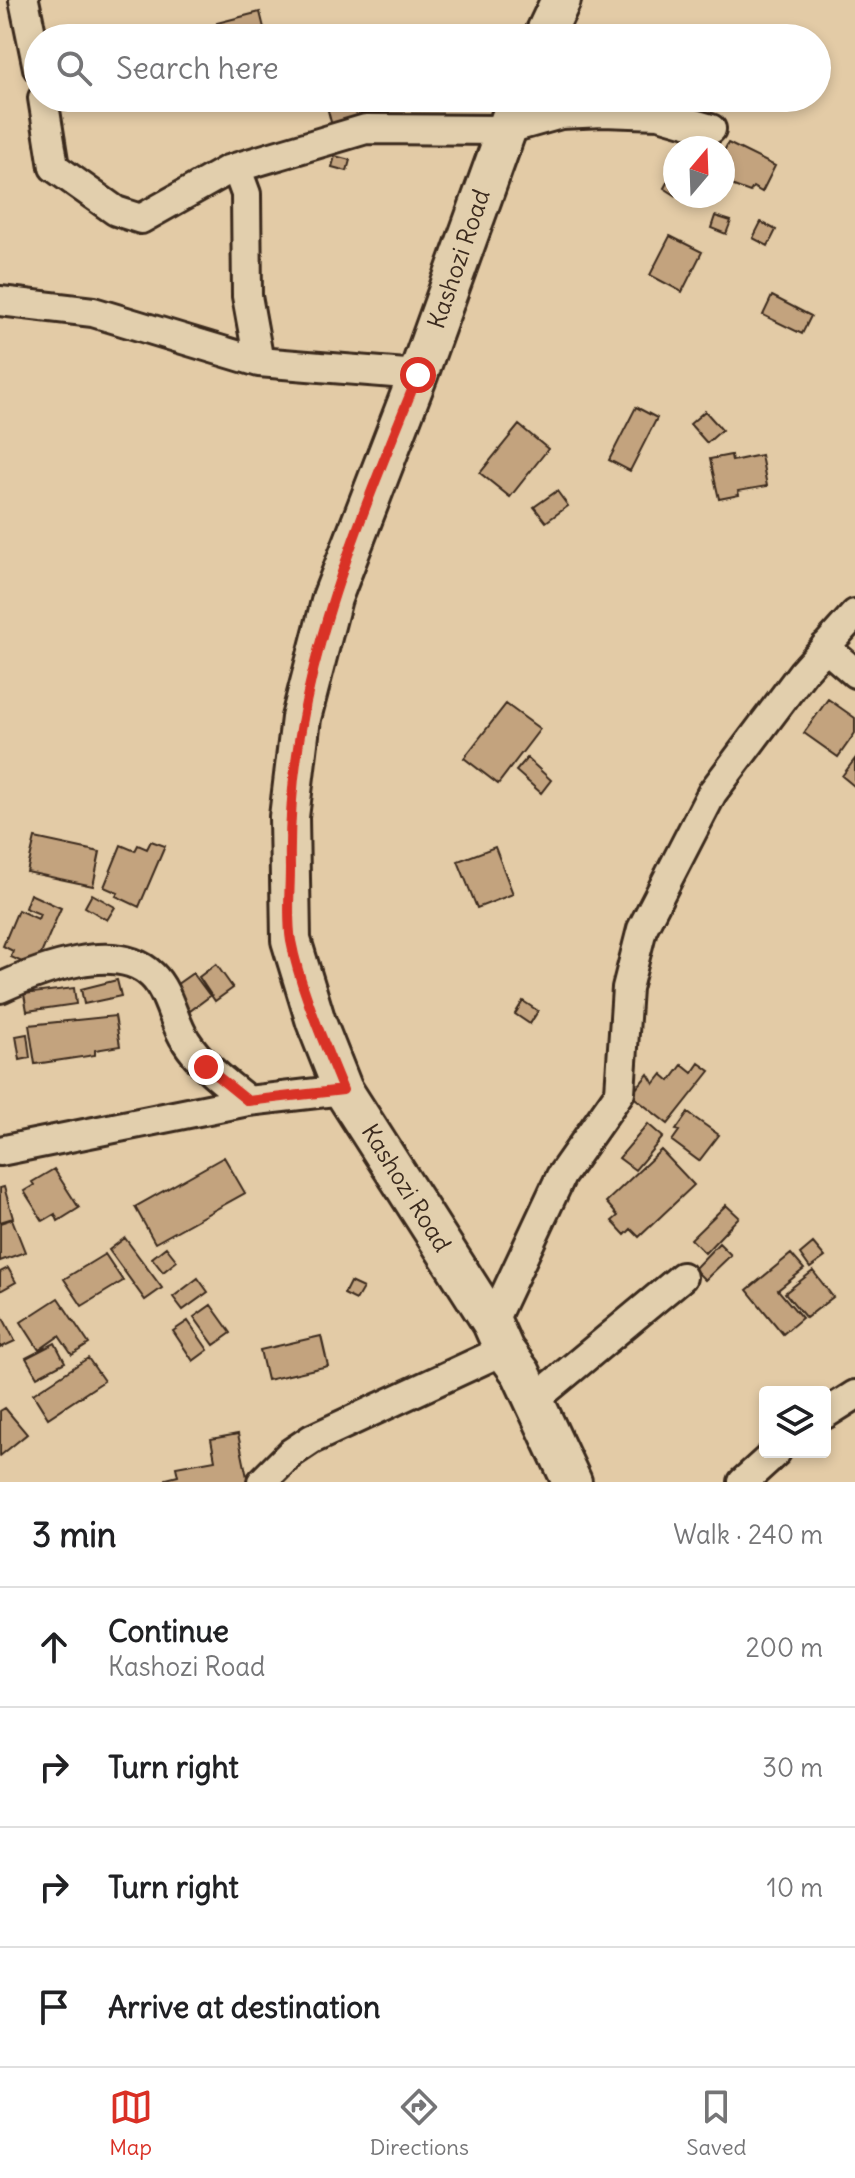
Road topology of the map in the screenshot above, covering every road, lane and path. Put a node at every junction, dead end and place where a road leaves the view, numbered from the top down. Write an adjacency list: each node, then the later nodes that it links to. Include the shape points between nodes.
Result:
1 (24, 0): 3 (street)
2 (561, 0): 4 (main road)
3 (29, 24)
4 (550, 24)
5 (45, 112): 8 (street, via 54,167 116,211 141,219)
6 (511, 114): 7 (street, via 659,114); 8 (street, via 366,129); 11 (main road, Kashozi Road)
7 (711, 129)
8 (228, 170): 10 (street, via 239,175 246,194 247,296)
9 (0, 301): 10 (street, via 93,312)
10 (259, 362): 11 (street)
11 (418, 375): 16 (main road, Kashozi Road, via 332,598 301,718 289,817 291,940)
12 (855, 614): 13 (street)
13 (825, 647): 14 (street); 20 (street, via 712,793 642,929 627,988 620,1092 561,1176)
14 (855, 673)
15 (0, 988): 17 (street, via 89,959 113,958 141,967 154,977 198,1058)
16 (343, 1090): 17 (street); 20 (main road, Kashozi Road)
17 (248, 1101): 18 (street)
18 (0, 1151)
19 (682, 1277): 22 (street)
20 (498, 1337): 22 (main road, Kashozi Road); 25 (street, via 312,1439)
21 (855, 1395): 23 (street)
22 (533, 1401): 26 (main road, Kashozi Road)
23 (831, 1410)
24 (769, 1458): 27 (street)
25 (262, 1482)
26 (572, 1482)
27 (743, 1482)

